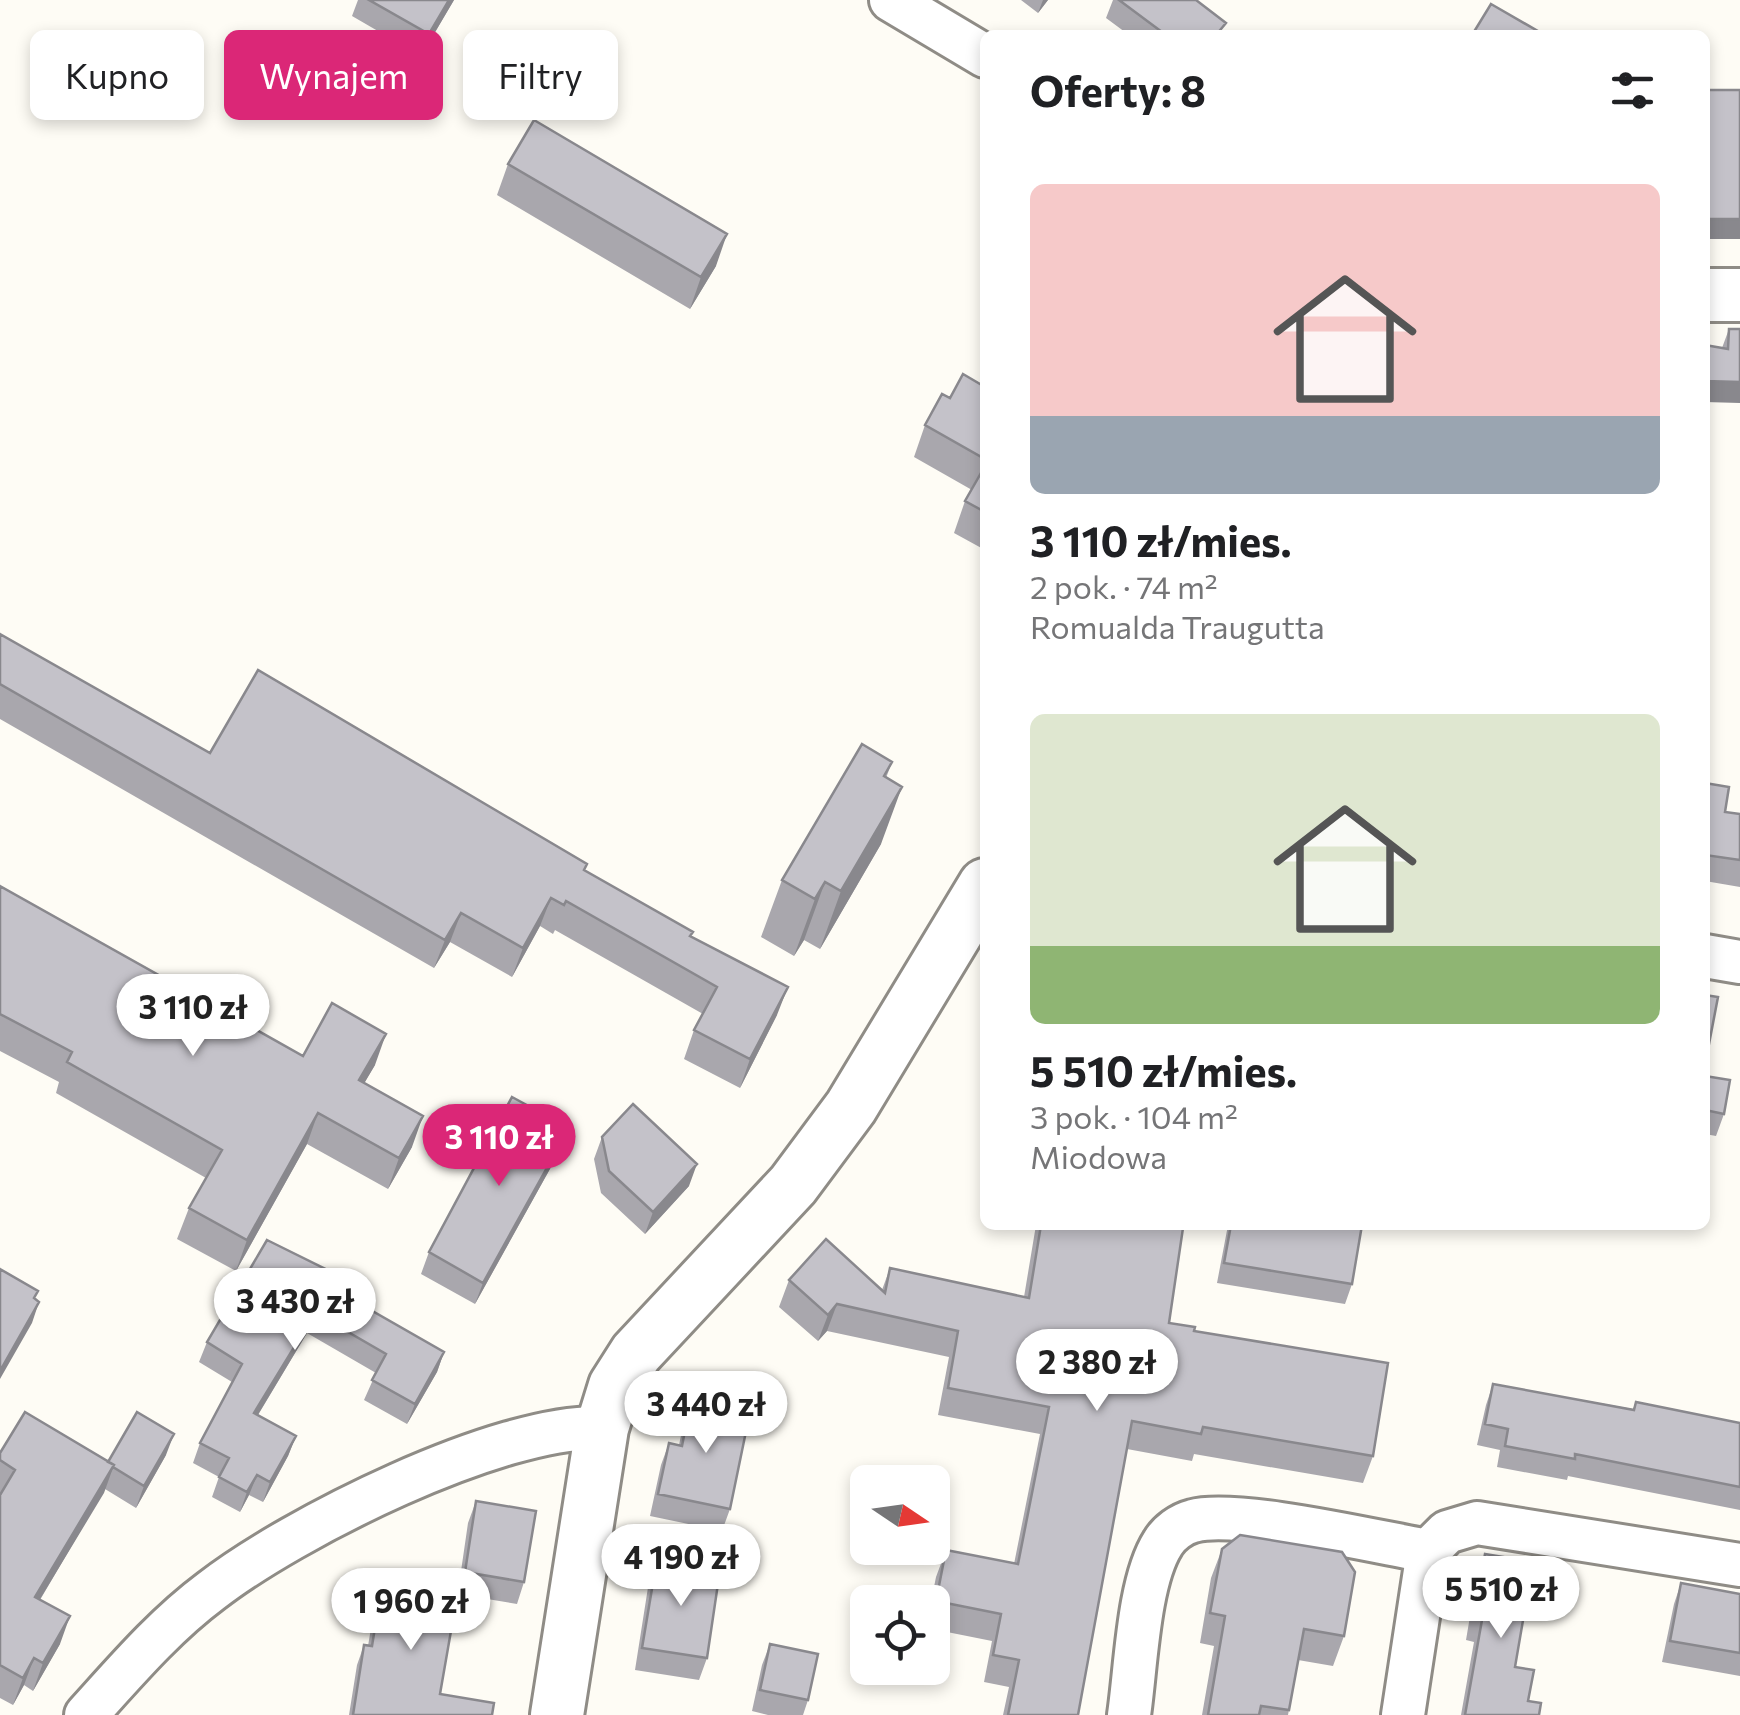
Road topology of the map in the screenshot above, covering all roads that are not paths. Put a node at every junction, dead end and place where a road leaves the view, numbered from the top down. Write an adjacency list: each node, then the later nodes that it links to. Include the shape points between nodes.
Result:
1 (891, 0): 2 (street)
2 (980, 53)
3 (1710, 295): 4 (street)
4 (1740, 295)
5 (980, 893): 8 (street, via 851,1107 793,1185 636,1353 615,1386)
6 (1710, 957): 7 (street)
7 (1740, 962)
8 (602, 1428): 11 (street, via 551,1430 493,1446 252,1560 166,1630); 12 (street)
9 (1428, 1551): 10 (street, via 1447,1532 1477,1523); 13 (street, via 1239,1520 1194,1520 1177,1528 1163,1542 1152,1572); 14 (street)
10 (1740, 1566)
11 (86, 1715)
12 (557, 1715)
13 (1128, 1715)
14 (1402, 1715)

